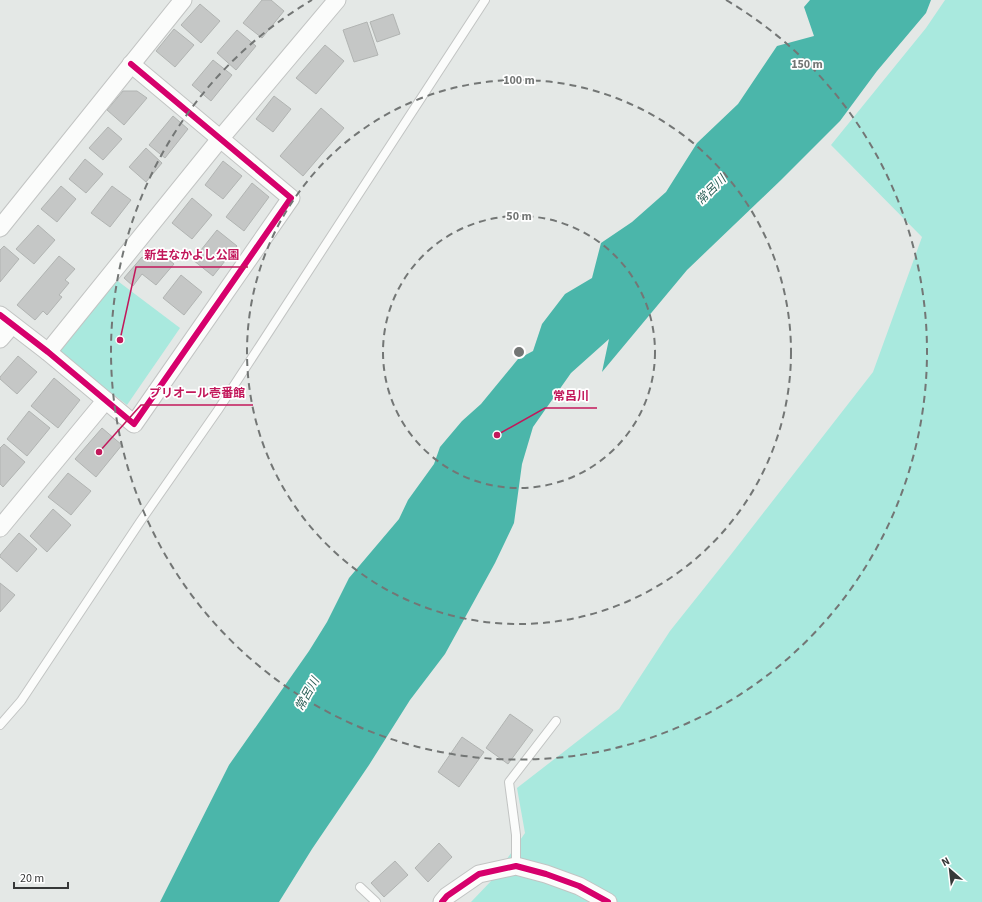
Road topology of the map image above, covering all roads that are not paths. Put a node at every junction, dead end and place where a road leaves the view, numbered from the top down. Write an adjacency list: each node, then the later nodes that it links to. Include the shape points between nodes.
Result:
1 (183, 0): 4 (street)
2 (337, 0): 5 (street)
3 (485, 0): 13 (lane, via 218,410 21,701)
4 (131, 64): 5 (street); 6 (street)
5 (220, 139): 9 (street); 10 (street, via 291,198 134,424)
6 (0, 228)
7 (6, 320): 8 (street); 9 (street)
8 (0, 339)
9 (48, 352): 10 (street)
10 (105, 400): 11 (street)
11 (0, 528)
12 (556, 720): 14 (lane, via 509,782 516,834)
13 (0, 725)
14 (516, 866): 17 (street, via 479,874 446,896); 18 (street, via 578,886)
15 (360, 887): 16 (lane)
16 (376, 902)
17 (442, 902)
18 (608, 902)

